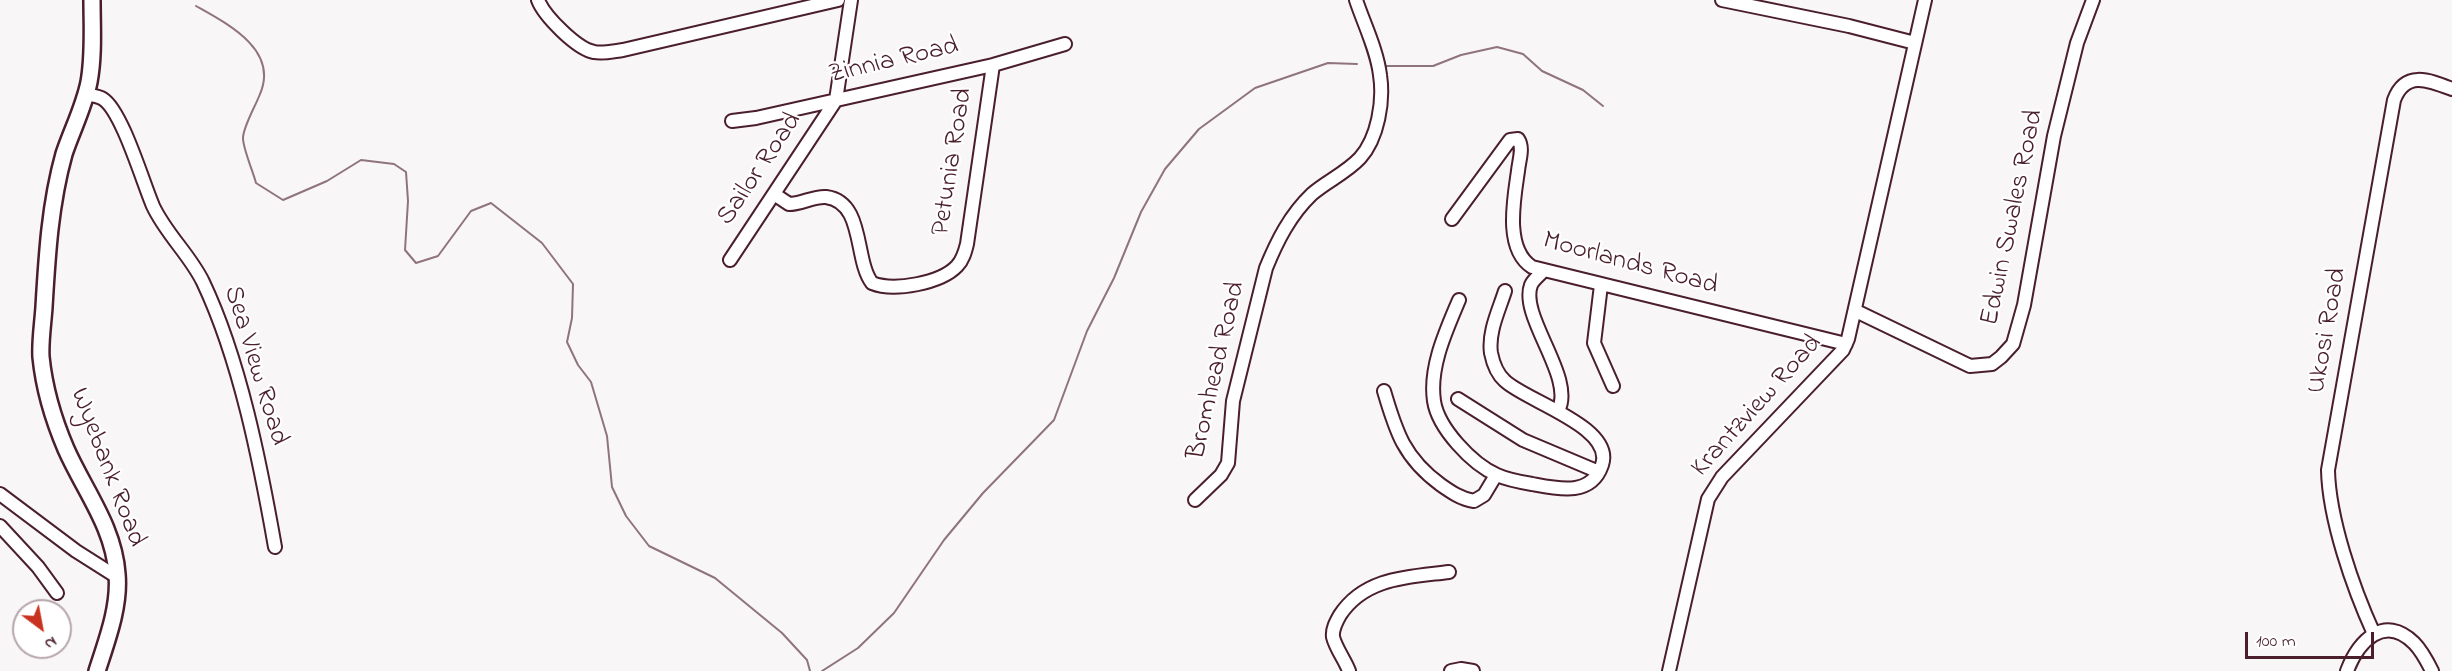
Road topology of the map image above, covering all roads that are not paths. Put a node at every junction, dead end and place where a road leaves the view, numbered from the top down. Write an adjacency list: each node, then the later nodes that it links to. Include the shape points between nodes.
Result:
1 (92, 0): 13 (main road, Wyebank Road, via 92,65)
2 (538, 0): 3 (street, via 558,26 597,53)
3 (838, 0)
4 (851, 0): 14 (street, Sailor Road)
5 (1356, 0): 32 (street, Bromhead Road, via 1380,73 1378,120 1359,159 1299,207 1274,248 1233,401 1228,463)
6 (1722, 0): 9 (street)
7 (1925, 0): 9 (street, Krantzview Road)
8 (2093, 0): 23 (street, Edwin Swales Road, via 2077,43 2054,136 2024,305 2013,344 1992,364 1970,366)
9 (1915, 43): 23 (street, Krantzview Road)
10 (1065, 44): 11 (street, Zinnia Road)
11 (993, 65): 14 (street, Zinnia Road); 16 (street, Petunia Road, via 967,244 959,264 951,271 918,283 881,287 865,274 853,220 836,201 825,197 789,204)
12 (2452, 89): 38 (street, Ukosi Road, via 2415,80 2397,91 2394,100 2328,470 2331,508)
13 (85, 94): 34 (street, Sea View Road, via 103,99 115,112 154,207 191,261 213,304 259,460); 36 (main road, Wyebank Road, via 54,191 41,356 51,405 66,448 108,533)
14 (836, 100): 15 (street, Zinnia Road); 16 (street, Sailor Road)
15 (732, 121)
16 (774, 194): 18 (street, Sailor Road)
17 (1452, 219): 19 (street, Moorlands Road, via 1510,140 1518,139 1521,147 1515,195 1516,246 1524,262)
18 (730, 260)
19 (1543, 271): 20 (street, Moorlands Road); 28 (street, via 1533,282 1530,295 1561,384 1563,399)
20 (1601, 285): 24 (street, Moorlands Road); 25 (street, via 1594,343)
21 (1505, 291): 28 (street, via 1491,345 1495,364 1506,382)
22 (1459, 300): 30 (street, via 1442,341 1434,402 1452,440)
23 (1856, 311): 24 (street, Krantzview Road)
24 (1846, 344): 43 (street, Krantzview Road, via 1722,477 1708,499)
25 (1613, 386)
26 (1384, 391): 30 (street, via 1401,444 1426,474 1454,494 1474,501 1484,495)
27 (1458, 399): 29 (street, via 1523,440)
28 (1558, 411): 29 (street, via 1596,438 1604,462)
29 (1599, 472): 30 (street, via 1588,484 1570,490)
30 (1496, 475)
31 (0, 494): 36 (street)
32 (1195, 500)
33 (0, 526): 37 (street)
34 (275, 547)
35 (1449, 572): 40 (street, via 1387,580 1358,594 1346,606 1333,636)
36 (117, 577): 39 (main road, Wyebank Road, via 109,635)
37 (57, 593)
38 (2374, 634): 44 (street, via 2358,647); 45 (street, via 2387,632 2408,638)
39 (98, 671)
40 (1349, 671)
41 (1451, 671): 42 (street)
42 (1473, 671)
43 (1669, 671)
44 (2347, 671)
45 (2432, 671)

